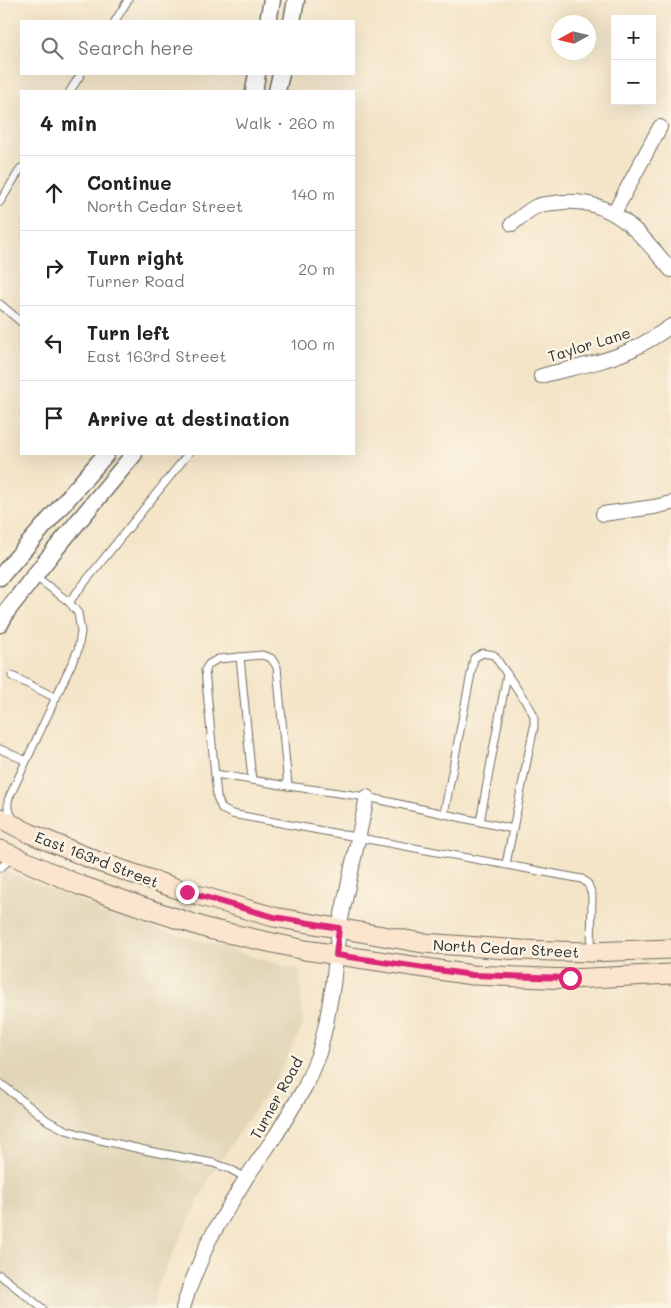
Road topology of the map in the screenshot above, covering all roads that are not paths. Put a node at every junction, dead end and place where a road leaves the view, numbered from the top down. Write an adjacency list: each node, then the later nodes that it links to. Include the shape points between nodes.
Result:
1 (128, 0): 4 (lane)
2 (272, 0): 5 (street)
3 (296, 0): 6 (street)
4 (116, 20)
5 (268, 20)
6 (292, 20)
7 (81, 75): 10 (lane)
8 (257, 75): 11 (street)
9 (281, 75): 12 (street)
10 (71, 90)
11 (254, 90)
12 (277, 90)
13 (660, 127): 16 (street)
14 (20, 170): 15 (lane)
15 (0, 202)
16 (614, 213): 17 (street, via 586,204 556,203 538,206); 18 (street, via 632,226)
17 (512, 224)
18 (671, 270)
19 (0, 304): 20 (lane)
20 (20, 321)
21 (671, 326): 22 (street, Taylor Lane, via 629,351)
22 (540, 376)
23 (105, 455): 29 (street)
24 (133, 455): 28 (street)
25 (187, 455): 30 (lane)
26 (671, 502): 27 (street)
27 (603, 514)
28 (35, 575): 30 (lane); 31 (street)
29 (0, 577)
30 (69, 602): 35 (lane, via 78,613 81,632 78,650)
31 (0, 624)
32 (240, 657): 38 (lane, via 218,659 205,670); 39 (lane); 40 (lane, via 262,655 271,658 277,668)
33 (507, 674): 42 (lane, via 494,655 483,654 474,658); 44 (lane); 46 (lane, via 534,716)
34 (12, 676): 35 (lane)
35 (56, 698): 37 (lane)
36 (0, 749): 37 (lane)
37 (26, 761): 45 (lane, via 8,800 8,809)
38 (215, 774): 39 (lane); 47 (lane, via 217,797 222,809 232,814)
39 (252, 780): 40 (lane)
40 (288, 786): 41 (lane)
41 (367, 798): 42 (lane); 47 (street, Turner Road)
42 (444, 814): 44 (lane)
43 (0, 818): 45 (main road, East 163rd Street)
44 (480, 822): 46 (lane)
45 (20, 828): 50 (main road, East 163rd Street, via 98,862 187,892 274,917)
46 (513, 829): 49 (lane)
47 (358, 837): 49 (lane); 50 (street, Turner Road)
48 (5, 858): 53 (main road, East 163rd Street, via 209,929)
49 (506, 864): 52 (lane, via 582,879 588,884 592,895)
50 (340, 928): 52 (main road, North Cedar Street, via 423,943); 53 (street, Turner Road)
51 (671, 949): 52 (main road, North Cedar Street)
52 (591, 952)
53 (338, 956): 54 (main road, North Cedar Street, via 472,975 570,978); 56 (street, Turner Road, via 319,1053 305,1086)
54 (671, 974)
55 (0, 1083): 56 (lane, via 48,1121 66,1130 213,1163)
56 (246, 1178): 59 (street, Turner Road, via 209,1240)
57 (0, 1275): 58 (lane)
58 (42, 1308)
59 (182, 1308)

